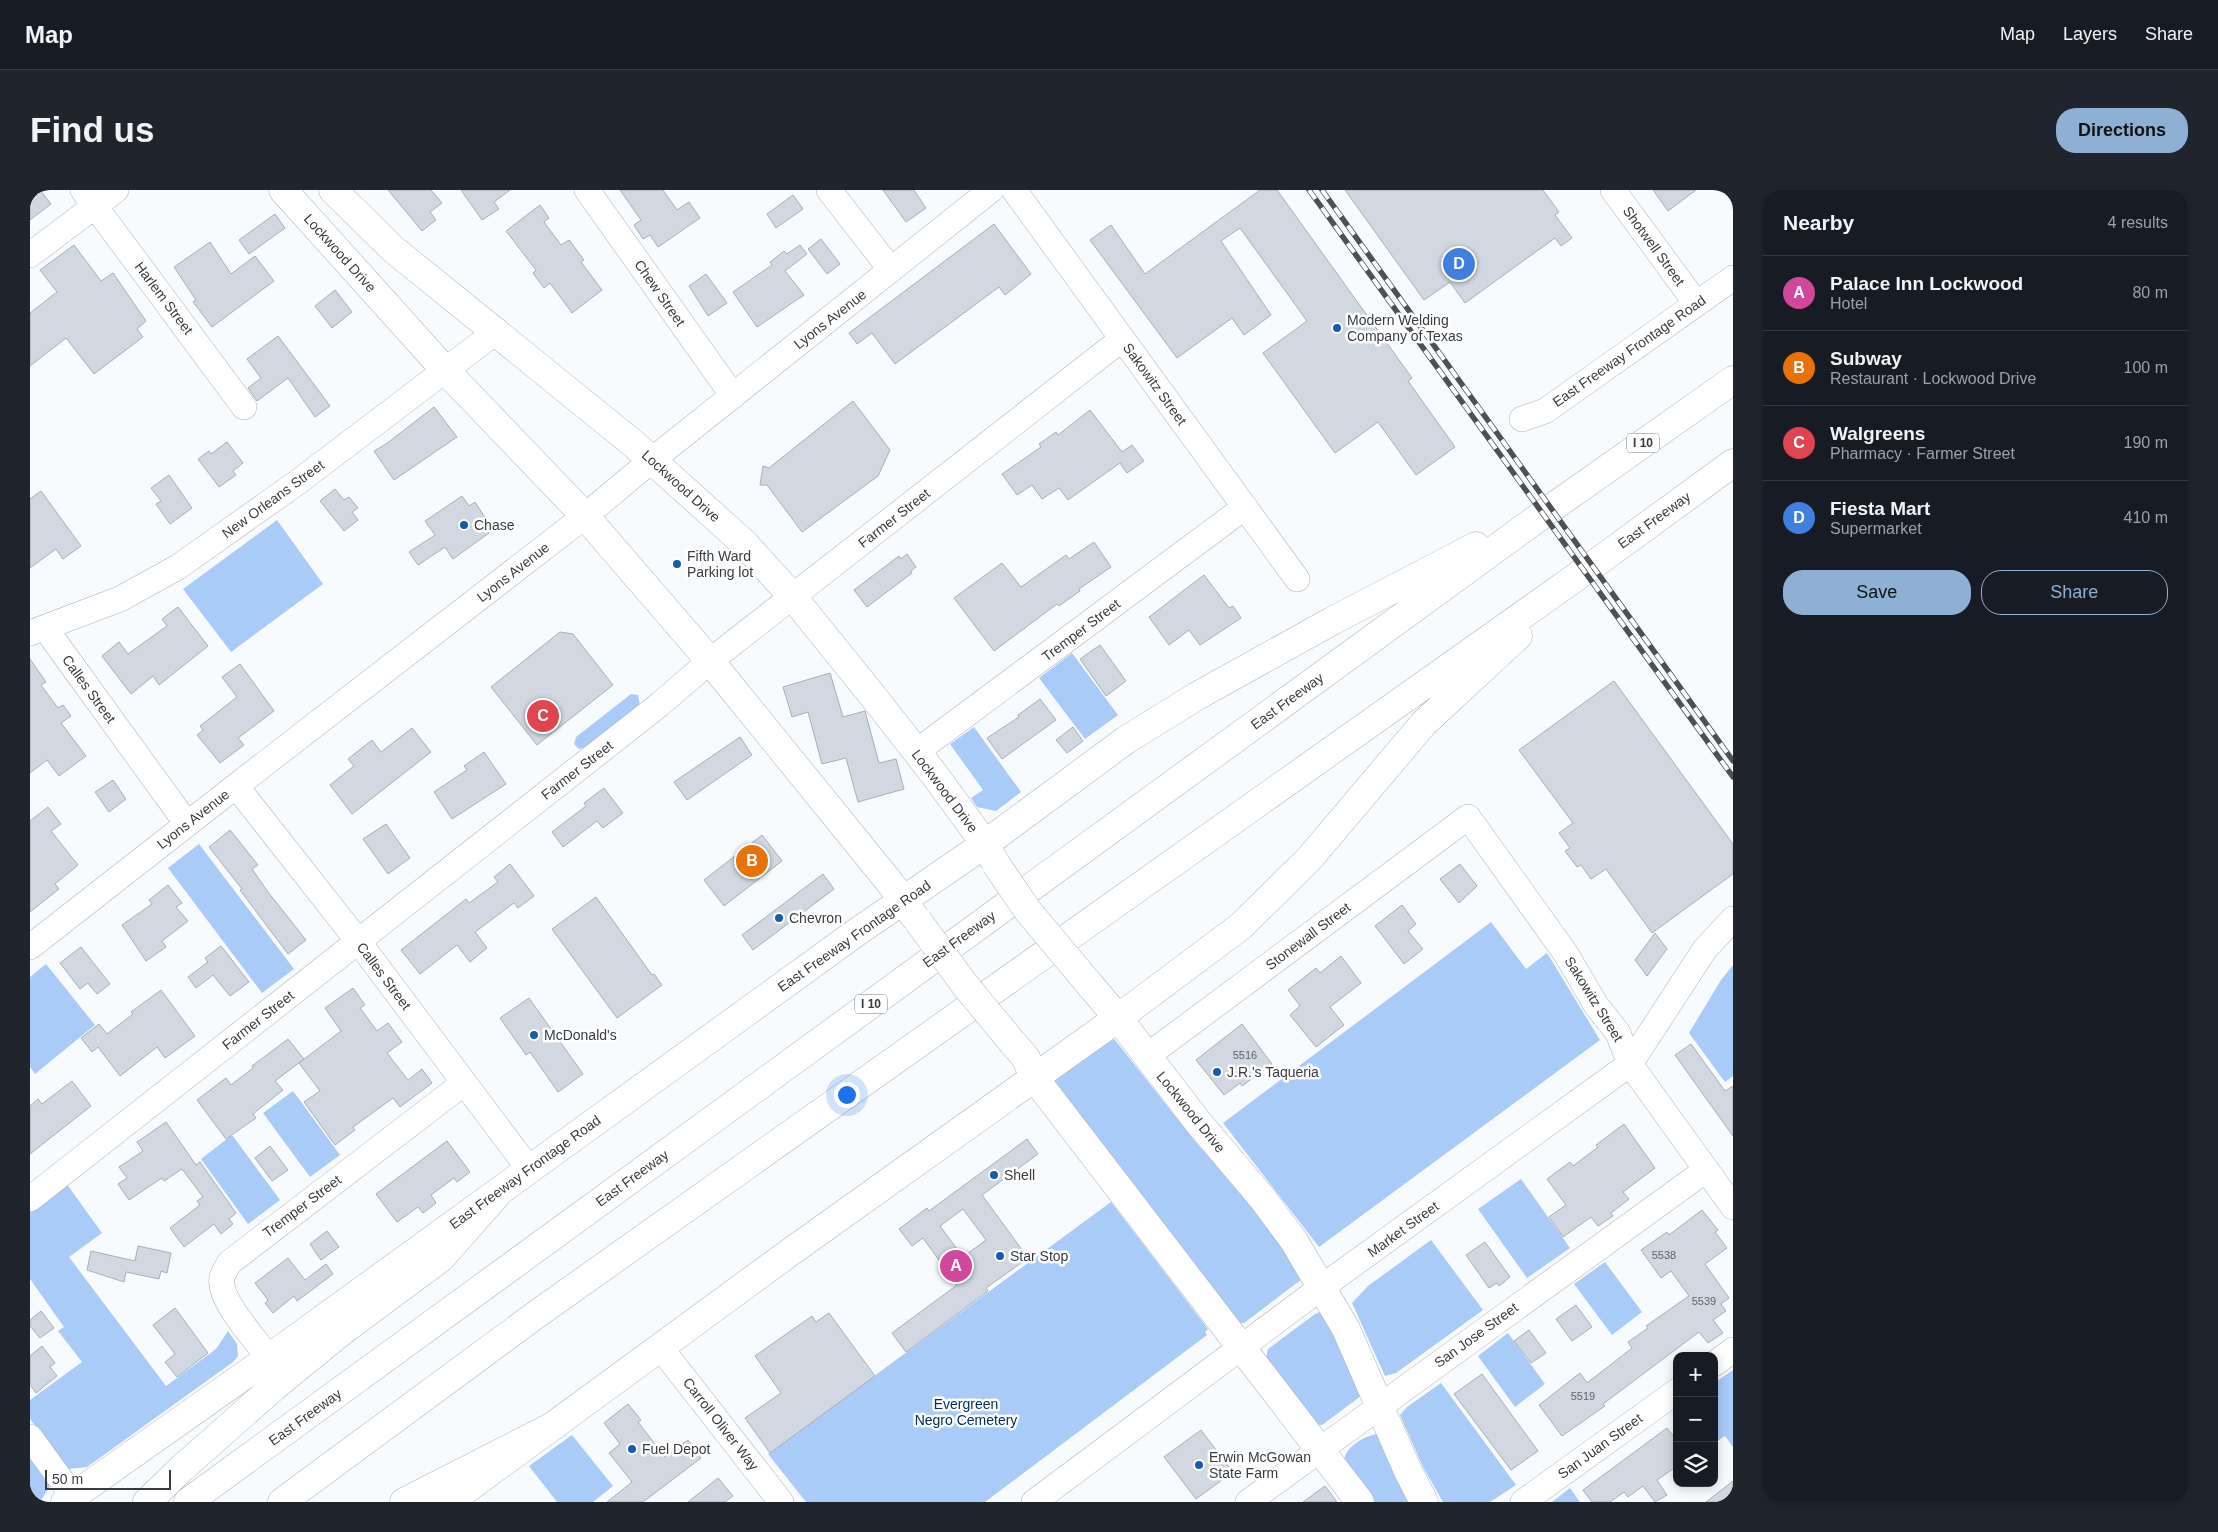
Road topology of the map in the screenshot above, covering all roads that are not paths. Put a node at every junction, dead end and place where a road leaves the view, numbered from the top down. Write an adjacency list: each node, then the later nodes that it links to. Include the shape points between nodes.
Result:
1 (116, 190): 9 (street)
2 (283, 190): 16 (main road, Lockwood Drive)
3 (333, 190): 14 (main road, Lockwood Drive, via 393,249)
4 (587, 190): 18 (street, Chew Street)
5 (829, 190): 11 (street)
6 (991, 190): 11 (street, Lyons Avenue)
7 (1014, 190): 15 (street, Sakowitz Street)
8 (1613, 190): 13 (street, Shotwell Street)
9 (89, 198): 10 (street); 19 (street, Harlem Street)
10 (30, 255)
11 (892, 270): 18 (street, Lyons Avenue)
12 (1733, 278): 13 (street, East Freeway Frontage Road)
13 (1696, 303): 20 (street, East Freeway Frontage Road, via 1545,411)
14 (497, 331): 16 (street, New Orleans Street); 21 (main road, Lockwood Drive)
15 (1122, 339): 23 (street, Sakowitz Street); 28 (street, Farmer Street)
16 (446, 371): 25 (main road, Lockwood Drive); 29 (street, New Orleans Street, via 178,567 120,599)
17 (1733, 380): 24 (main road, East Freeway / I 10)
18 (733, 396): 21 (street, Lyons Avenue)
19 (244, 407)
20 (1522, 419)
21 (652, 460): 25 (street, Lyons Avenue); 28 (main road, Lockwood Drive, via 739,538)
22 (1733, 463): 26 (main road, East Freeway)
23 (1244, 507): 27 (street, Sakowitz Street); 31 (street, Tremper Street)
24 (1553, 507): 35 (main road, East Freeway Frontage Road, via 1349,612 1197,696 1126,740); 63 (main road, East Freeway / I 10)
25 (586, 516): 30 (main road, Lockwood Drive); 32 (street, Lyons Avenue)
26 (1596, 563): 40 (main road, via 1424,724 1309,859 1241,926); 64 (main road, East Freeway, via 537,1314)
27 (1297, 579)
28 (792, 596): 30 (street, Farmer Street); 31 (main road, Lockwood Drive)
29 (37, 631): 34 (street, Calles Street)
30 (710, 661): 36 (main road, Lockwood Drive); 38 (street, Farmer Street, via 659,705)
31 (916, 752): 35 (main road, Lockwood Drive)
32 (236, 786): 34 (street, Lyons Avenue); 38 (street, Calles Street)
33 (1468, 817): 41 (street, Stonewall Street); 42 (street, Sakowitz Street, via 1618,1033)
34 (187, 824): 39 (street, Lyons Avenue)
35 (990, 854): 36 (main road, East Freeway Frontage Road); 40 (main road, Lockwood Drive, bridge, via 1028,910)
36 (911, 911): 43 (main road, Lockwood Drive, bridge, via 988,1014 1026,1058); 45 (main road, East Freeway Frontage Road, via 857,932)
37 (1733, 919): 42 (street, Market Street, via 1706,949)
38 (358, 941): 44 (street, Calles Street); 48 (street, Farmer Street)
39 (30, 947)
40 (1118, 1018): 41 (main road, Lockwood Drive); 43 (main road)
41 (1147, 1056): 50 (main road, Lockwood Drive, via 1263,1199)
42 (1630, 1064): 46 (street, Sakowitz Street); 50 (street, Market Street)
43 (1034, 1078): 51 (main road); 52 (main road, Lockwood Drive)
44 (464, 1083): 45 (street, Calles Street); 54 (street, Tremper Street, via 229,1263 222,1278 223,1291)
45 (530, 1168): 47 (main road, East Freeway Frontage Road)
46 (1706, 1170): 49 (street, Sakowitz Street); 57 (street, San Jose Street)
47 (500, 1190): 54 (main road, East Freeway Frontage Road); 62 (main road, via 441,1258 274,1386)
48 (30, 1199)
49 (1733, 1207)
50 (1322, 1287): 52 (street, Market Street); 57 (main road, Lockwood Drive)
51 (660, 1347): 58 (main road); 67 (street, Carroll Oliver Way)
52 (1242, 1347): 60 (main road, Lockwood Drive); 68 (street, Market Street)
53 (1733, 1350): 55 (street)
54 (269, 1358): 61 (main road, East Freeway Frontage Road)
55 (1718, 1361)
56 (1673, 1394): 72 (street, San Juan Street)
57 (1380, 1404): 60 (street, San Jose Street); 71 (main road, Lockwood Drive, via 1406,1469)
58 (555, 1425): 65 (main road); 66 (main road)
59 (30, 1437): 61 (street)
60 (1320, 1450): 69 (street, San Jose Street); 70 (main road, Lockwood Drive)
61 (69, 1499)
62 (147, 1502)
63 (188, 1502)
64 (282, 1502)
65 (404, 1502)
66 (449, 1502)
67 (781, 1502)
68 (1034, 1502)
69 (1248, 1502)
70 (1360, 1502)
71 (1424, 1502)
72 (1523, 1502)

